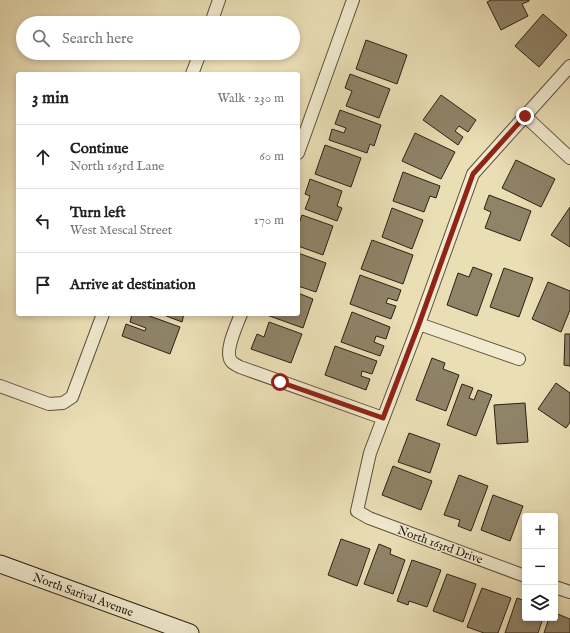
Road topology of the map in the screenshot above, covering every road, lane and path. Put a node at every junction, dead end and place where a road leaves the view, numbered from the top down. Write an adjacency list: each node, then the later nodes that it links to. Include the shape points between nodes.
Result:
1 (353, 0): 8 (street)
2 (216, 1): 3 (street)
3 (213, 16)
4 (197, 60): 6 (street)
5 (570, 66): 7 (street)
6 (193, 72)
7 (525, 116): 9 (street); 12 (street, via 473,174)
8 (300, 147)
9 (570, 158)
10 (102, 316): 14 (street, via 72,397 63,403 49,404)
11 (240, 316): 15 (street, via 228,354 232,362)
12 (419, 324): 13 (street); 15 (street)
13 (519, 359)
14 (0, 386)
15 (383, 418): 17 (street, North 163rd Drive, via 370,453 357,511 369,518)
16 (0, 564): 20 (main road, North Sarival Avenue)
17 (522, 575)
18 (558, 588): 19 (street)
19 (570, 592)
20 (190, 633)

